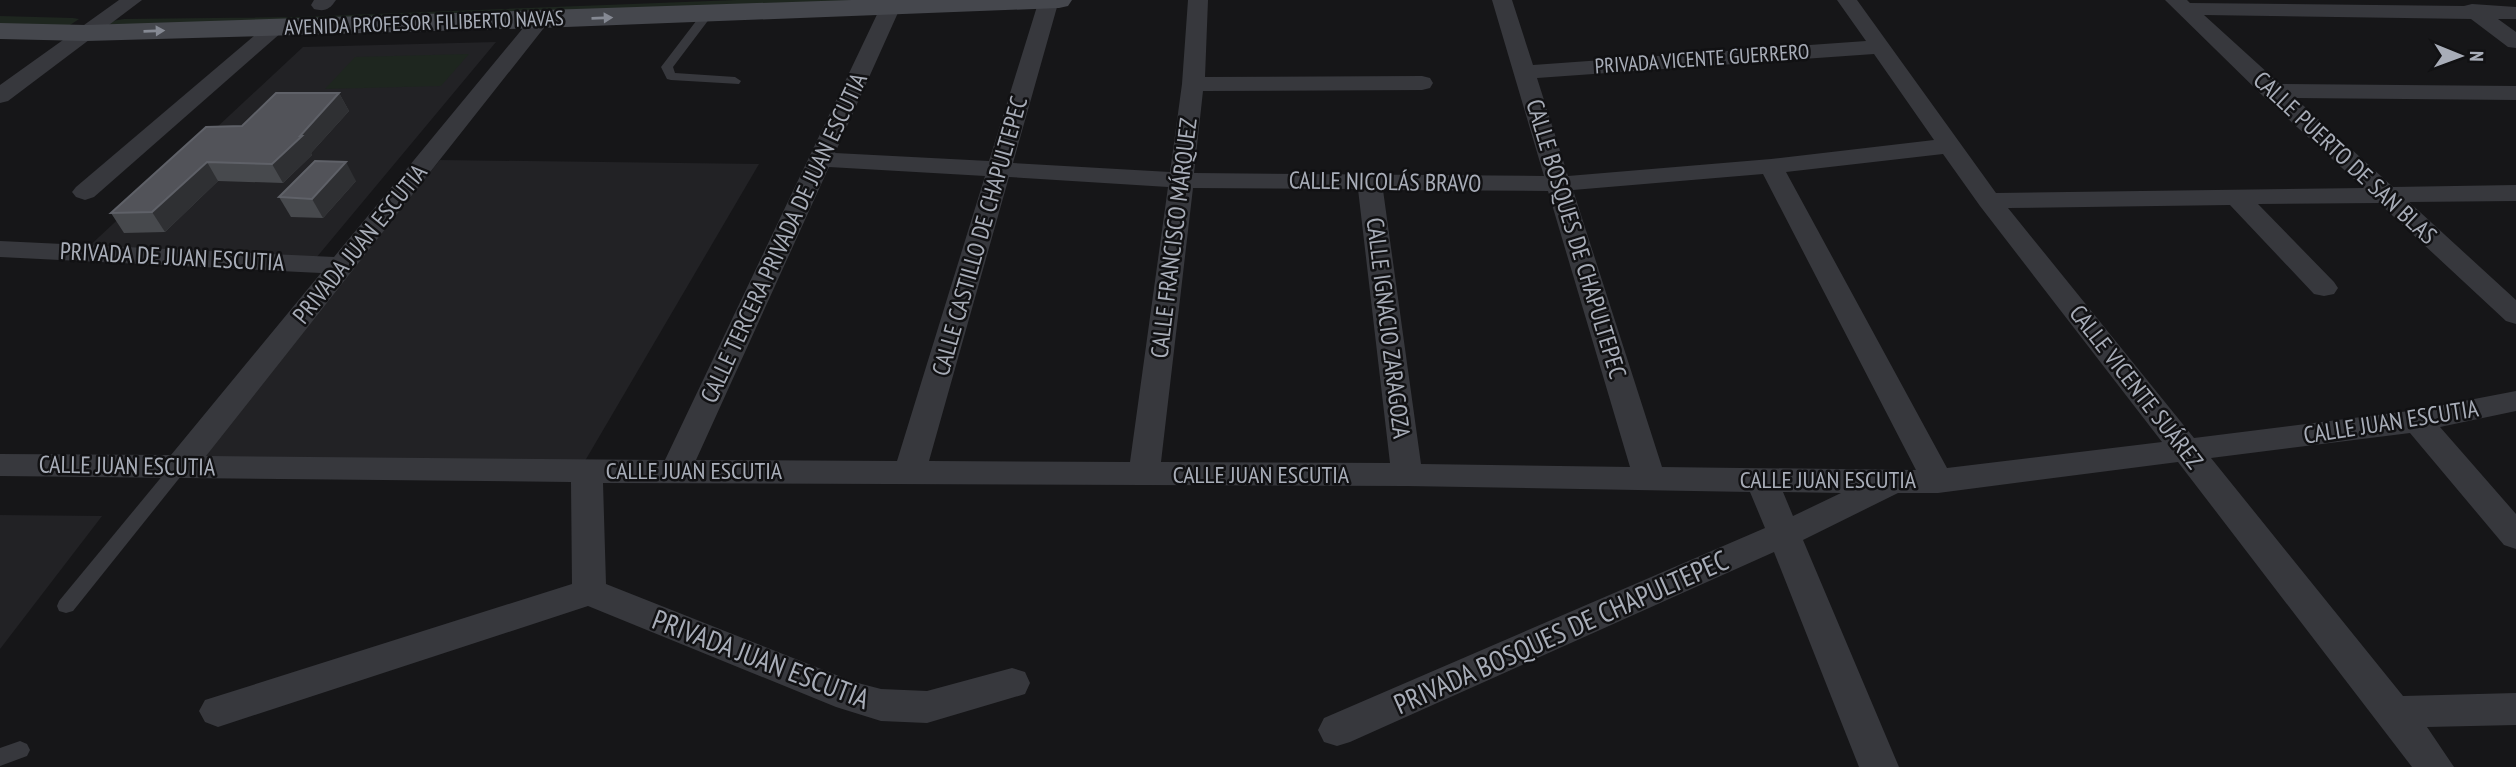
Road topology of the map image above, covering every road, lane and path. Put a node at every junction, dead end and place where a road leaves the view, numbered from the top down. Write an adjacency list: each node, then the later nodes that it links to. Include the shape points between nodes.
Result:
1 (487, 0): 8 (main road, AVENIDA PROFESOR FILIBERTO NAVAS)
2 (1049, 0): 3 (main road, AVENIDA PROFESOR FILIBERTO NAVAS); 11 (main road, AVENIDA PROFESOR FILIBERTO NAVAS); 33 (street, CALLE CASTILLO DE CHAPULTEPEC)
3 (1059, 0)
4 (1198, 0): 26 (street, CALLE FRANCISCO MÁRQUEZ)
5 (1502, 0): 21 (street, CALLE BOSQUES DE CHAPULTEPEC)
6 (1847, 0): 20 (street, CALLE VICENTE SUÁREZ)
7 (2457, 0): 13 (street)
8 (324, 2): 9 (main road, AVENIDA PROFESOR FILIBERTO NAVAS)
9 (127, 4): 15 (main road, AVENIDA PROFESOR FILIBERTO NAVAS)
10 (2180, 4): 13 (street); 27 (street, CALLE PUERTO DE SAN BLAS)
11 (891, 6): 12 (main road, AVENIDA PROFESOR FILIBERTO NAVAS); 31 (street, CALLE TERCERA PRIVADA DE JUAN ESCUTIA)
12 (706, 13): 16 (main road, AVENIDA PROFESOR FILIBERTO NAVAS, one-way to 12); 24 (lane, via 667,67 671,76)
13 (2476, 13): 14 (street); 19 (street)
14 (2516, 13)
15 (83, 20): 17 (main road, AVENIDA PROFESOR FILIBERTO NAVAS, one-way to 17); 18 (main road, AVENIDA PROFESOR FILIBERTO NAVAS); 22 (street)
16 (540, 20): 17 (main road, AVENIDA PROFESOR FILIBERTO NAVAS); 43 (street, PRIVADA JUAN ESCUTIA)
17 (275, 28): 37 (street)
18 (0, 31)
19 (2516, 41)
20 (1880, 47): 21 (street, PRIVADA VICENTE GUERRERO); 30 (street, CALLE VICENTE SUÁREZ)
21 (1525, 72): 36 (street, CALLE BOSQUES DE CHAPULTEPEC)
22 (24, 77): 23 (street); 29 (street)
23 (0, 78)
24 (735, 81)
25 (1422, 83): 26 (street)
26 (1193, 84): 34 (street, CALLE FRANCISCO MÁRQUEZ)
27 (2271, 91): 28 (street); 38 (street, CALLE PUERTO DE SAN BLAS)
28 (2516, 93)
29 (0, 96)
30 (1948, 146): 32 (street, CALLE NICOLÁS BRAVO); 41 (street, CALLE VICENTE SUÁREZ)
31 (820, 159): 33 (street, CALLE NICOLÁS BRAVO); 51 (street, CALLE TERCERA PRIVADA DE JUAN ESCUTIA)
32 (1771, 166): 36 (street, CALLE NICOLÁS BRAVO); 58 (street)
33 (999, 170): 34 (street, CALLE NICOLÁS BRAVO); 53 (street, CALLE CASTILLO DE CHAPULTEPEC)
34 (1182, 180): 35 (street, CALLE NICOLÁS BRAVO); 54 (street, CALLE FRANCISCO MÁRQUEZ)
35 (1369, 181): 36 (street, CALLE NICOLÁS BRAVO); 55 (street, CALLE IGNACIO ZARAGOZA)
36 (1559, 184): 56 (street, CALLE BOSQUES DE CHAPULTEPEC)
37 (85, 192)
38 (2381, 193): 39 (street); 40 (street); 45 (street, CALLE PUERTO DE SAN BLAS)
39 (2516, 193)
40 (2236, 196): 41 (street); 44 (street)
41 (1989, 201): 48 (street, CALLE VICENTE SUÁREZ)
42 (0, 249): 43 (street, PRIVADA DE JUAN ESCUTIA)
43 (343, 266): 50 (street, PRIVADA JUAN ESCUTIA)
44 (2324, 288)
45 (2516, 315)
46 (2516, 401): 47 (street, CALLE JUAN ESCUTIA)
47 (2417, 421): 48 (street, CALLE JUAN ESCUTIA); 61 (street)
48 (2187, 451): 58 (street, CALLE JUAN ESCUTIA); 67 (street, CALLE VICENTE SUÁREZ)
49 (0, 465): 50 (street, CALLE JUAN ESCUTIA)
50 (179, 467): 52 (street, CALLE JUAN ESCUTIA); 63 (lane)
51 (676, 470): 52 (street, CALLE JUAN ESCUTIA); 53 (street, CALLE JUAN ESCUTIA)
52 (587, 471): 62 (street)
53 (910, 472): 54 (street, CALLE JUAN ESCUTIA)
54 (1144, 475): 55 (street, CALLE JUAN ESCUTIA)
55 (1407, 475): 56 (street, CALLE JUAN ESCUTIA)
56 (1649, 478): 57 (street, CALLE JUAN ESCUTIA)
57 (1762, 481): 59 (street, CALLE JUAN ESCUTIA); 60 (street)
58 (1938, 481): 59 (street, CALLE JUAN ESCUTIA)
59 (1892, 482): 60 (street)
60 (1784, 534): 68 (street, PRIVADA BOSQUES DE CHAPULTEPEC); 69 (street)
61 (2516, 536)
62 (589, 592): 64 (street, PRIVADA JUAN ESCUTIA, via 881,705 927,707); 66 (street)
63 (66, 606)
64 (1012, 683)
65 (2516, 709): 67 (street)
66 (218, 711)
67 (2394, 712): 70 (street, CALLE VICENTE SUÁREZ)
68 (1337, 730)
69 (1879, 767)
70 (2434, 767)

